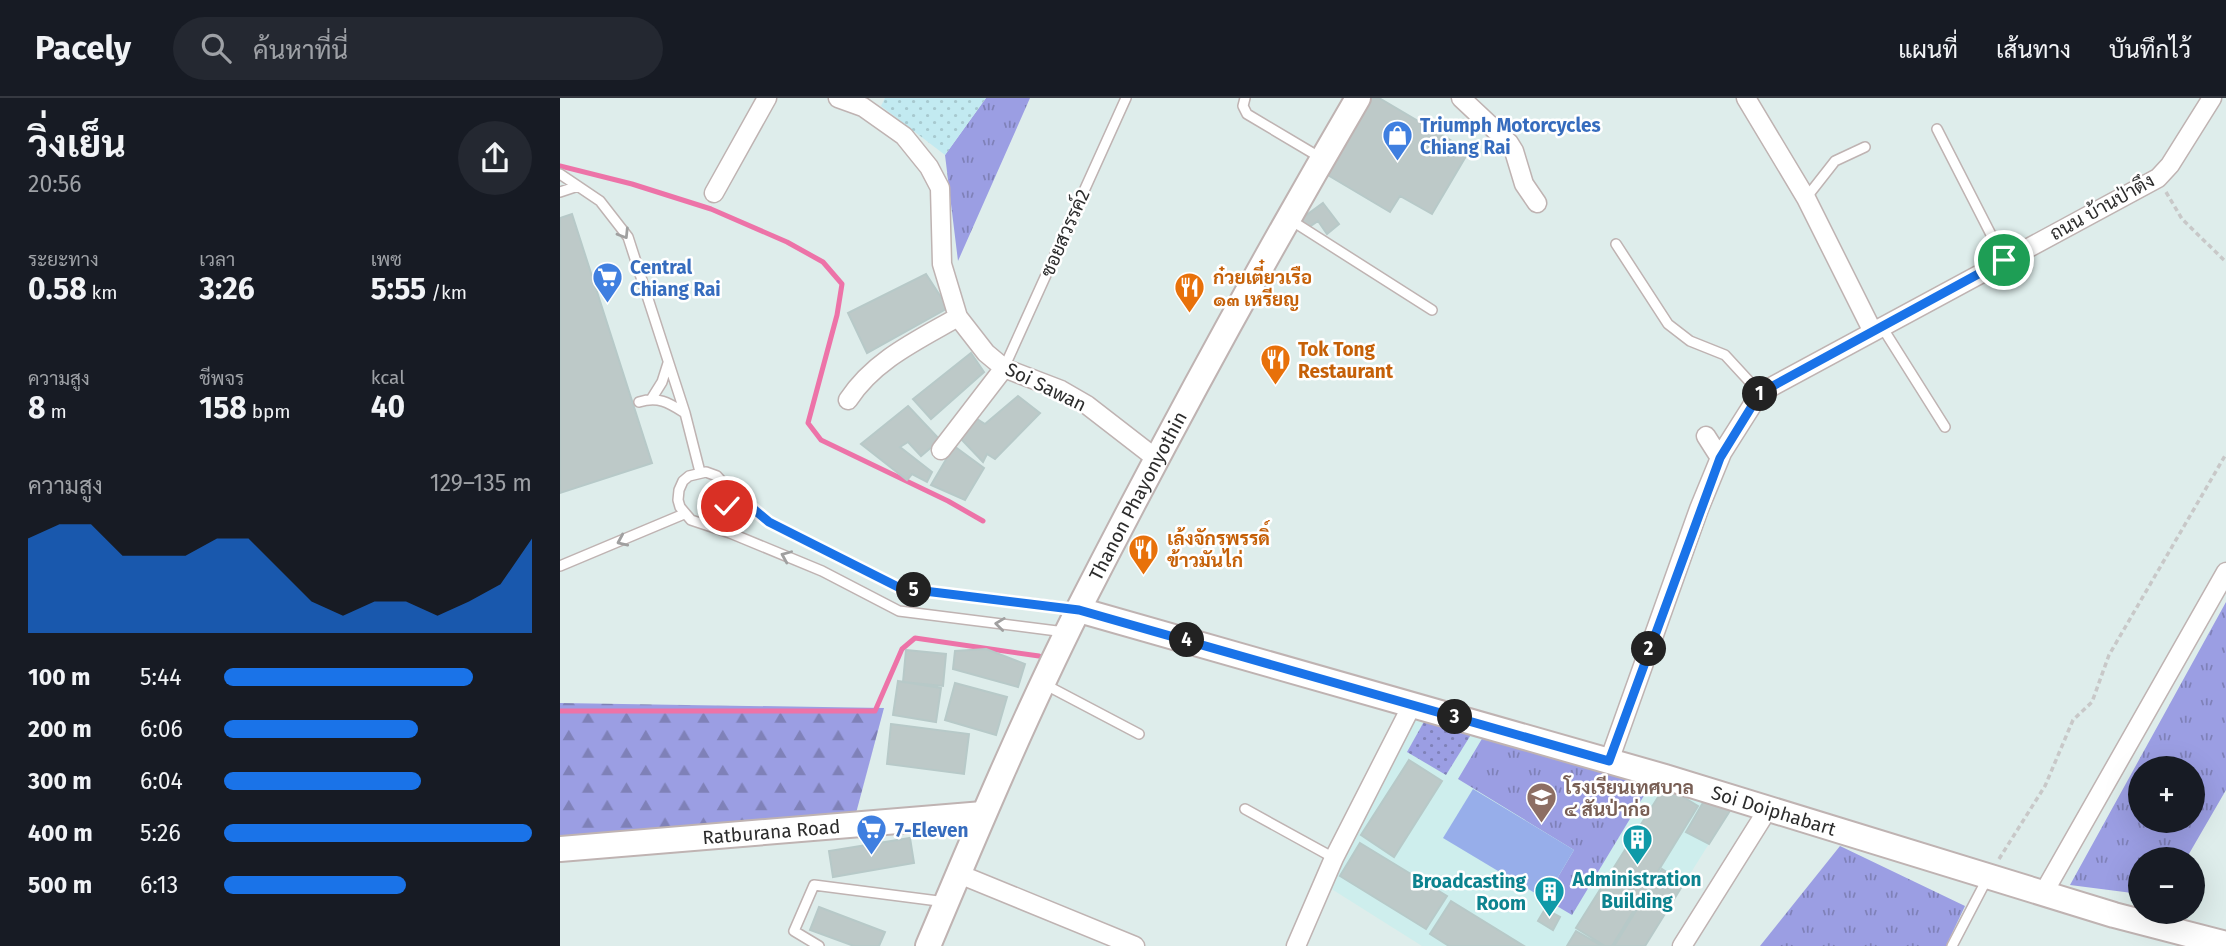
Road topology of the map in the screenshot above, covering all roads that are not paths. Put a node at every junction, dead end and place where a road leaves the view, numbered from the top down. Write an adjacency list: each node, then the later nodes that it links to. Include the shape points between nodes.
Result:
1 (767, 98): 15 (street)
2 (838, 98): 22 (street, Soi Sawan, via 863,107 904,136 929,167 940,188 942,264)
3 (1126, 98): 25 (lane, ซอยสวรรค์2)
4 (1245, 98): 11 (lane, via 1247,114)
5 (1358, 98): 11 (street, Thanon Phayonyothin)
6 (1461, 98): 17 (street, via 1509,143)
7 (1746, 98): 16 (street)
8 (2212, 98): 20 (street, ถนน บ้านป่าตึง, via 2158,178)
9 (1937, 129): 20 (lane)
10 (1865, 147): 16 (lane, via 1835,161)
11 (1322, 159): 18 (street, Thanon Phayonyothin)
12 (560, 174): 13 (lane)
13 (578, 186): 14 (lane); 24 (lane, one-way to 24, via 600,201 628,237)
14 (560, 192)
15 (714, 193)
16 (1806, 198): 23 (street)
17 (1536, 203)
18 (1288, 218): 21 (lane); 35 (street, Thanon Phayonyothin)
19 (1615, 244): 26 (lane, via 1668,324 1690,341 1725,355)
20 (2004, 260): 23 (street, ถนน บ้านป่าตึง)
21 (1432, 310)
22 (958, 317): 25 (street, Soi Sawan); 28 (street, via 878,365)
23 (1878, 329): 26 (street, ถนน บ้านป่าตึง); 31 (lane)
24 (669, 361): 27 (lane); 30 (lane)
25 (1004, 368): 33 (street); 35 (street, Soi Sawan, via 1087,405)
26 (1760, 393): 34 (street)
27 (652, 398): 29 (lane); 30 (lane)
28 (848, 400)
29 (639, 402)
30 (685, 413): 36 (lane)
31 (1945, 428)
32 (1706, 436): 34 (street)
33 (941, 450)
34 (1720, 458): 47 (street)
35 (1158, 460): 42 (street, Thanon Phayonyothin)
36 (700, 472): 37 (lane, via 717,476); 38 (lane, via 683,481 679,490)
37 (726, 486): 39 (lane, via 729,499 724,512 718,519); 42 (lane, via 769,522 900,588)
38 (684, 514): 39 (lane); 40 (lane, one-way to 40)
39 (701, 523): 43 (lane, one-way to 39, via 899,611 822,571)
40 (560, 566)
41 (2226, 572): 55 (street)
42 (1079, 610): 43 (street, Thanon Phayonyothin); 45 (street, Soi Doiphabart)
43 (1068, 633): 44 (street, Thanon Phayonyothin)
44 (1044, 684): 46 (lane); 50 (street, Thanon Phayonyothin)
45 (1412, 705): 47 (street, Soi Doiphabart); 52 (street)
46 (1139, 734)
47 (1609, 761): 49 (street, Soi Doiphabart)
48 (1245, 809): 52 (lane)
49 (1768, 809): 54 (street, Soi Doiphabart); 62 (street)
50 (984, 814): 51 (street, Ratburana Road); 53 (street, Thanon Phayonyothin)
51 (560, 849)
52 (1334, 858): 61 (street)
53 (959, 874): 56 (street, Thanon Phayonyothin); 60 (street)
54 (1989, 876): 55 (street, Soi Doiphabart); 63 (lane)
55 (2044, 892): 57 (street, Soi Doiphabart)
56 (947, 902): 58 (lane, via 814,885 794,931); 59 (street, Thanon Phayonyothin)
57 (2226, 944)
58 (819, 946)
59 (928, 946)
60 (1135, 946)
61 (1296, 946)
62 (1682, 946)
63 (1952, 946)

